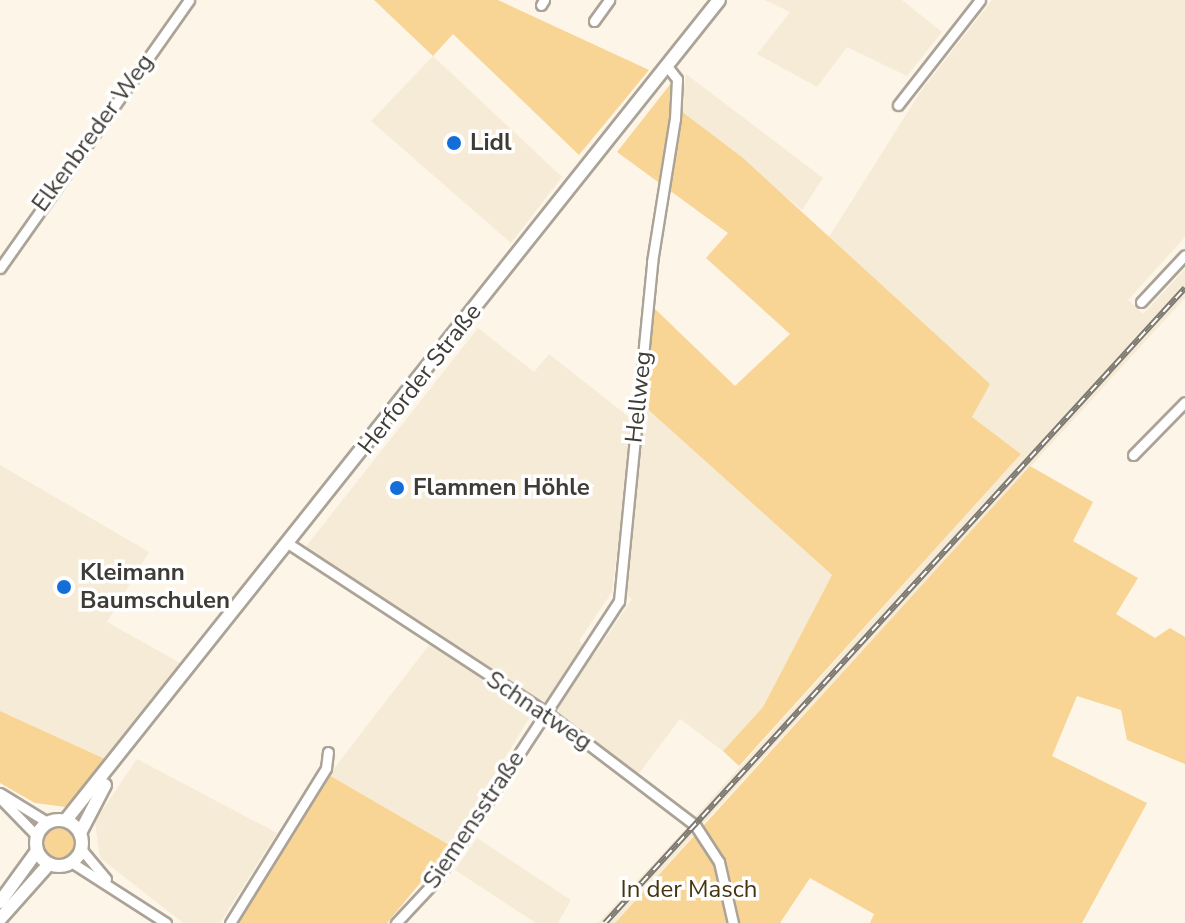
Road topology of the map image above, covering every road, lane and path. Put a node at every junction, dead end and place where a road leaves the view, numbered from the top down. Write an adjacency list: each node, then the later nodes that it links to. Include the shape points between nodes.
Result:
1 (189, 0): 9 (street, Elkenbreder Weg)
2 (609, 0): 5 (street)
3 (719, 0): 6 (main road, Herforder Straße)
4 (980, 0): 7 (street)
5 (594, 21)
6 (667, 66): 13 (main road, Herforder Straße); 14 (street, Hellweg, via 677,79 675,119 652,262 619,601)
7 (898, 105)
8 (1185, 255): 10 (street)
9 (0, 268)
10 (1141, 302)
11 (1185, 402): 12 (street)
12 (1133, 455)
13 (289, 544): 14 (street, Schnatweg); 16 (main road, Herforder Straße)
14 (546, 712): 31 (street, Siemensstraße, via 437,879); 32 (street, Schnatweg, via 695,825 719,862)
15 (328, 752): 30 (street, via 326,768)
16 (121, 758): 18 (main road, Herforder Straße); 20 (main road, Herforder Straße)
17 (0, 796): 19 (street); 21 (street)
18 (66, 820): 19 (main road); 20 (main road)
19 (47, 822): 21 (main road)
20 (80, 833): 22 (main road)
21 (36, 835): 23 (main road)
22 (81, 849): 24 (main road); 26 (street)
23 (37, 851): 25 (main road); 27 (main road)
24 (71, 862): 25 (main road); 26 (street)
25 (49, 864): 28 (main road)
26 (106, 879): 29 (street)
27 (0, 902)
28 (0, 919)
29 (166, 923)
30 (230, 923)
31 (396, 923)
32 (733, 923)

